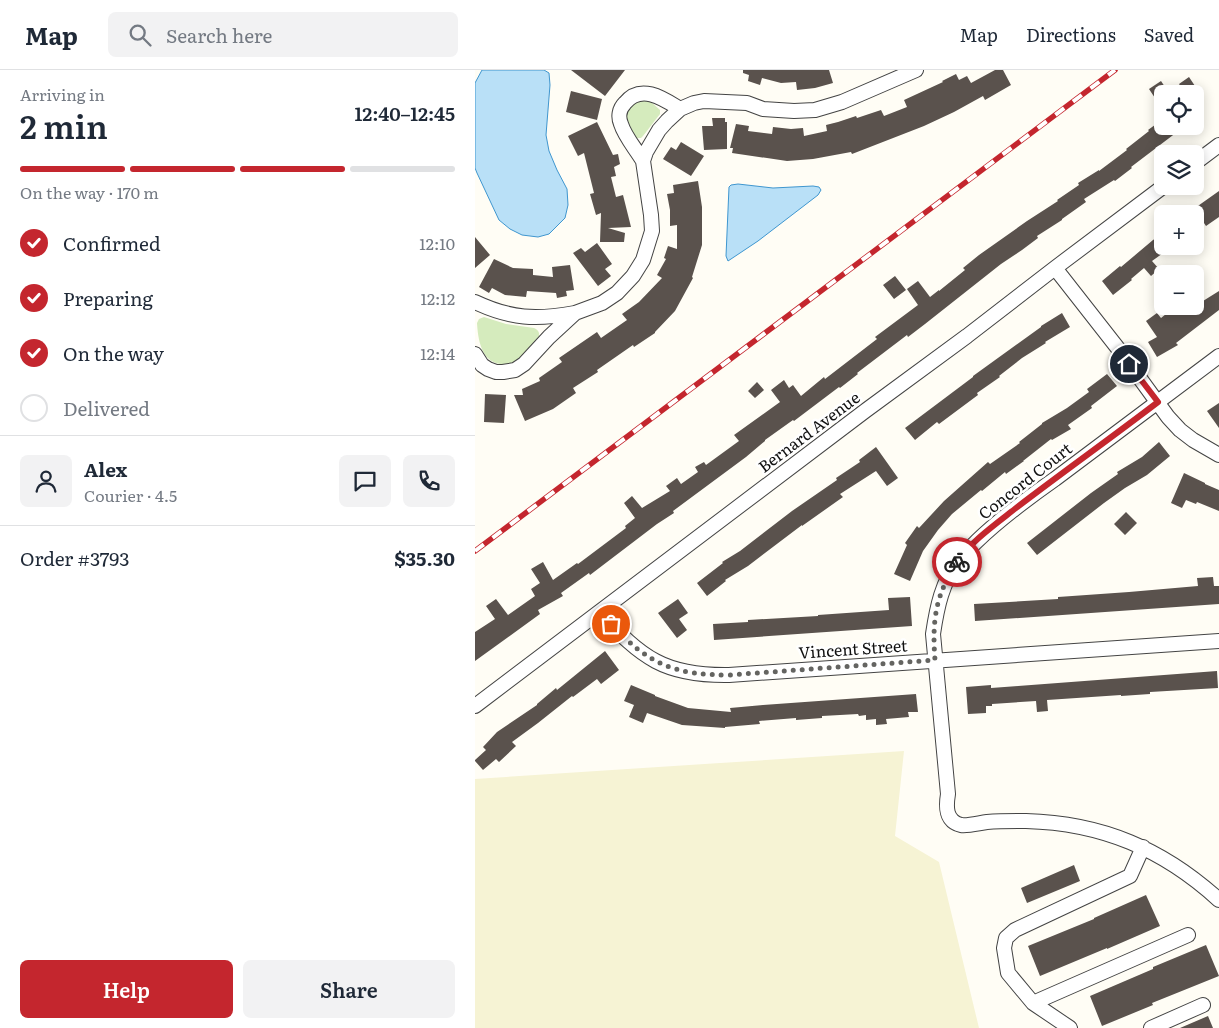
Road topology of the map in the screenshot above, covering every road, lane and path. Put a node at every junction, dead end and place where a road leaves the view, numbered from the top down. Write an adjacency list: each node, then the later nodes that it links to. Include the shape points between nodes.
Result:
1 (916, 70): 2 (street, via 842,102 815,110 763,109 747,103 704,101)
2 (680, 109): 5 (street, via 659,130); 5 (street, via 659,97 642,93 621,107 619,115 624,132)
3 (1219, 145): 4 (street)
4 (1204, 156)
5 (643, 161): 9 (street, via 652,231 643,260 617,293 602,303)
6 (1154, 194): 7 (street, Bernard Avenue)
7 (1055, 268): 12 (street); 14 (street, Bernard Avenue)
8 (475, 302): 9 (street, via 489,309 524,317)
9 (575, 313): 10 (street, via 515,370 496,372 488,369)
10 (475, 354)
11 (1219, 356): 12 (street, Concord Court)
12 (1158, 402): 13 (street, via 1181,430); 16 (street, Concord Court, via 988,530 959,559 947,579 936,612 933,634)
13 (1219, 455)
14 (599, 612): 16 (street, Vincent Street, via 643,654 675,670 693,674 729,675); 17 (street, Bernard Avenue)
15 (1219, 641): 16 (street, Vincent Street)
16 (935, 660): 18 (street, Concord Court, via 947,806 953,822 962,825 1020,821 1059,823 1113,835)
17 (475, 706)
18 (1143, 848): 19 (street, via 1181,869); 21 (street, via 1130,876 1015,930 1006,938 1004,948 1008,974)
19 (1219, 900)
20 (1188, 935): 21 (street)
21 (1033, 1003): 23 (street)
22 (1203, 1005): 24 (street)
23 (1070, 1028)
24 (1151, 1028)

